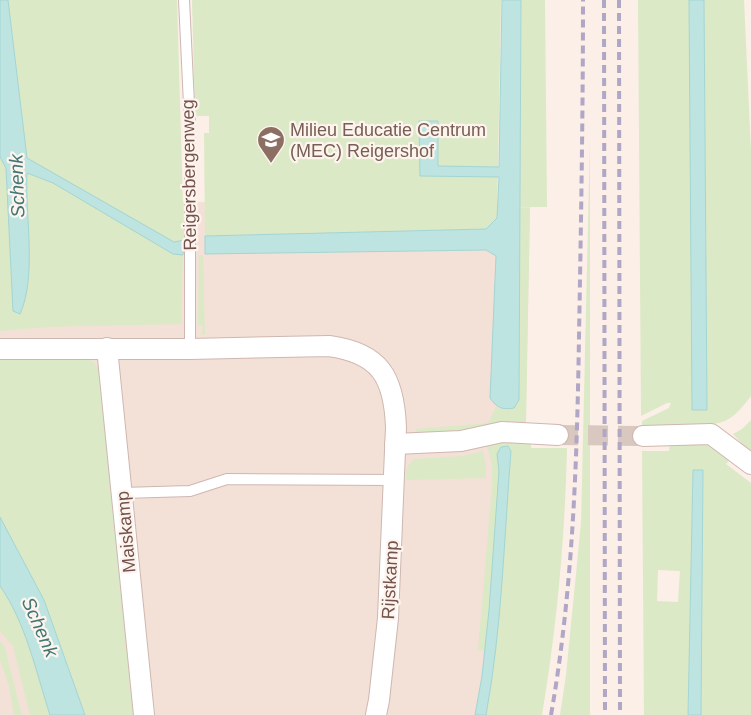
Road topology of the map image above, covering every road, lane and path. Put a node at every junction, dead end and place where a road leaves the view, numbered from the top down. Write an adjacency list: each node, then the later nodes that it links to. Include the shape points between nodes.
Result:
1 (184, 0): 4 (lane, Reigersbergenweg, via 190,125)
2 (108, 348): 3 (street); 4 (street); 10 (street, Maiskamp)
3 (0, 349)
4 (190, 349): 7 (street, via 329,346 361,354 384,373 391,390 395,406)
5 (558, 435): 7 (street, via 502,432 461,441)
6 (643, 436): 8 (street, via 711,434)
7 (395, 444): 9 (street, Rijstkamp)
8 (751, 464)
9 (394, 480): 10 (lane, via 227,479 190,491); 12 (street, Rijstkamp, via 388,618)
10 (122, 493): 11 (street, Maiskamp)
11 (144, 715)
12 (376, 715)

